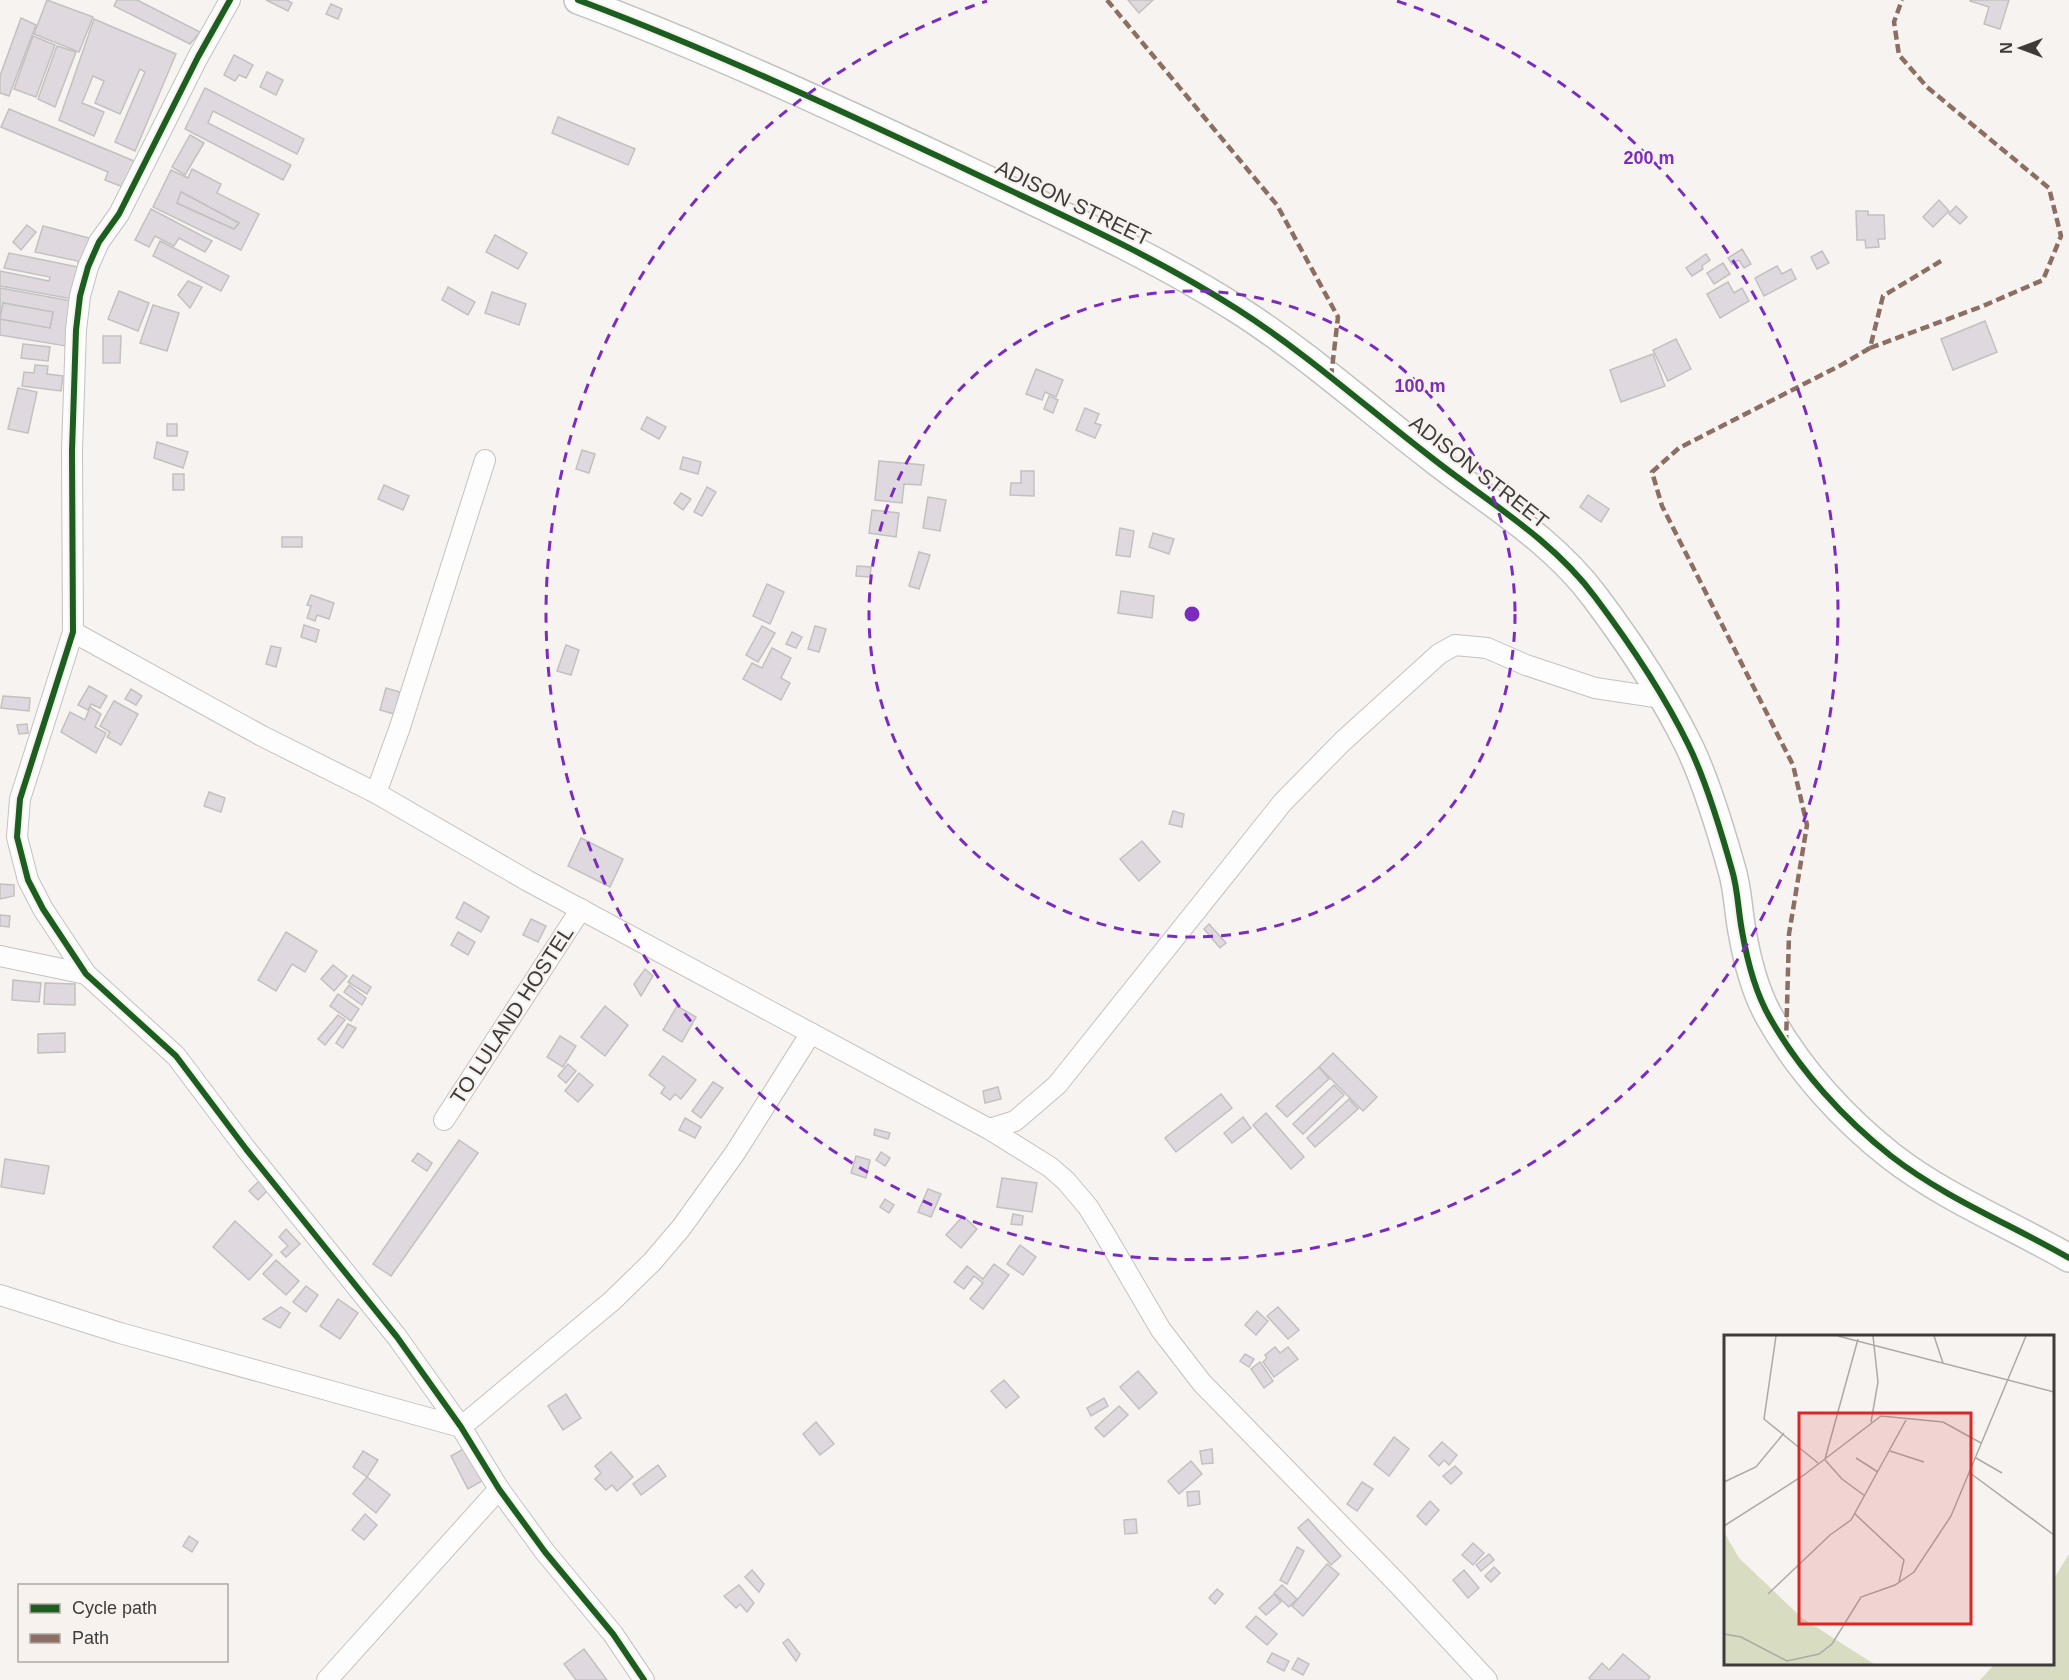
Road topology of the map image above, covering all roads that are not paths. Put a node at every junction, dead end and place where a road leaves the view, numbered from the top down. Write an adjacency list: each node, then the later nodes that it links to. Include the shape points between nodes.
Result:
1 (230, 0): 4 (street, via 119,214 99,242 80,296 72,451)
2 (589, 2): 5 (street, ADISON STREET, via 920,148 1182,275 1238,310 1283,340 1531,532 1592,593)
3 (485, 460): 6 (street)
4 (73, 632): 6 (street, via 262,736); 9 (street, via 20,799 17,837 28,880)
5 (1662, 698): 12 (street, via 1595,688 1487,648 1455,645 1439,654 1283,802 1057,1085 1015,1121); 13 (street, ADISON STREET, via 1689,746 1718,825 1733,873 1756,988 1768,1014 1807,1072 1844,1114 1893,1157 1941,1189)
6 (376, 793): 7 (street)
7 (581, 909): 10 (street); 11 (street, TO LULAND HOSTEL)
8 (0, 956): 9 (street)
9 (86, 974): 15 (street, via 176,1056 397,1337)
10 (811, 1033): 12 (street); 15 (street, via 735,1153 652,1262)
11 (444, 1120)
12 (989, 1129): 19 (street, via 1066,1181 1093,1215 1161,1330 1202,1383)
13 (2069, 1258)
14 (0, 1295): 15 (street, via 120,1333)
15 (461, 1427): 16 (street)
16 (499, 1489): 17 (street); 18 (street, via 613,1634)
17 (327, 1680)
18 (644, 1680)
19 (1487, 1680)

